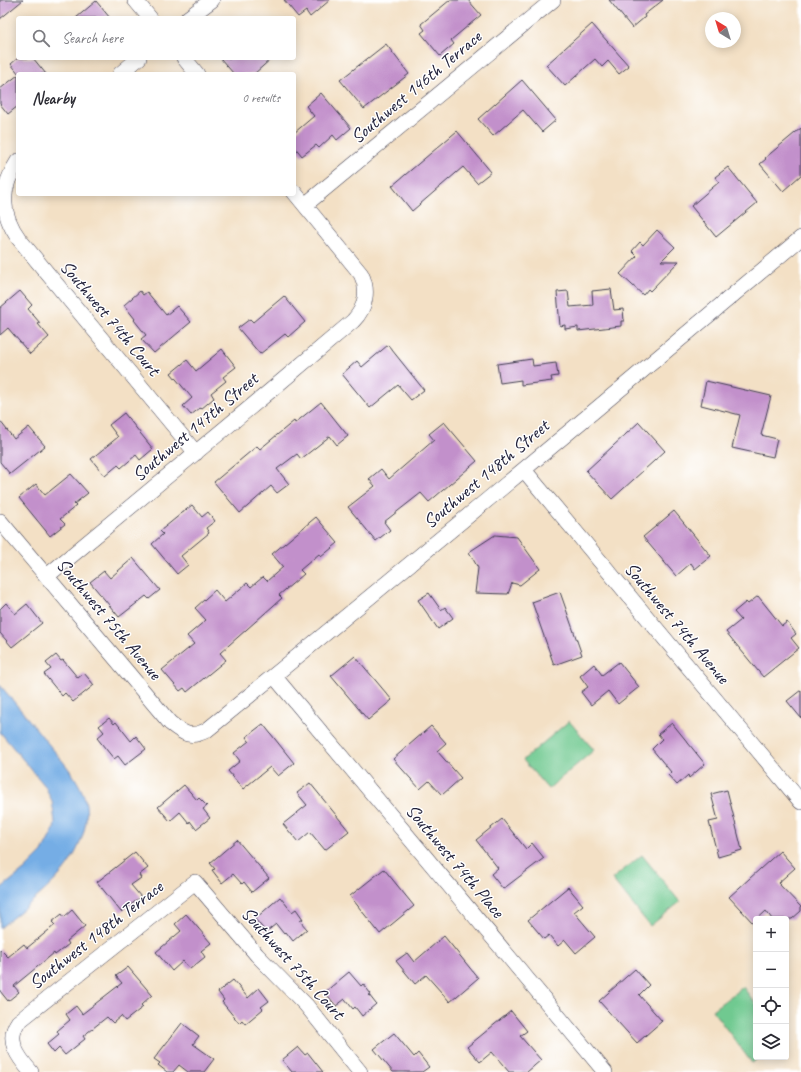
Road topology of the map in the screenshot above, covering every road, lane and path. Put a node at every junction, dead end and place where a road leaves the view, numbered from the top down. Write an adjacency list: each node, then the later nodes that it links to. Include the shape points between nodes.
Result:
1 (135, 0): 4 (street)
2 (212, 0): 5 (street)
3 (553, 0): 12 (street, Southwest 146th Terrace)
4 (148, 16)
5 (191, 16)
6 (136, 60): 8 (street)
7 (186, 60): 9 (street)
8 (122, 72)
9 (195, 72)
10 (16, 165): 14 (street, Southwest 74th Court, via 6,183 3,205 8,222 18,240)
11 (296, 194): 12 (street)
12 (305, 205): 14 (street, Southwest 147th Street, via 361,274 366,288 361,312)
13 (801, 238): 15 (street, Southwest 148th Street)
14 (196, 453): 17 (street, Southwest 147th Street)
15 (524, 470): 18 (street, Southwest 148th Street); 20 (street, Southwest 74th Avenue)
16 (0, 521): 17 (street, Southwest 75th Avenue)
17 (47, 576): 19 (street, Southwest 75th Avenue, via 170,723 184,734)
18 (274, 676): 19 (street, Southwest 148th Street, via 207,730); 24 (street, Southwest 74th Place)
19 (193, 736)
20 (801, 802)
21 (195, 882): 22 (street, Southwest 148th Terrace, via 18,1022 13,1040 16,1054); 23 (street, Southwest 75th Court, via 243,940 306,1005)
22 (31, 1072)
23 (360, 1072)
24 (605, 1072)

